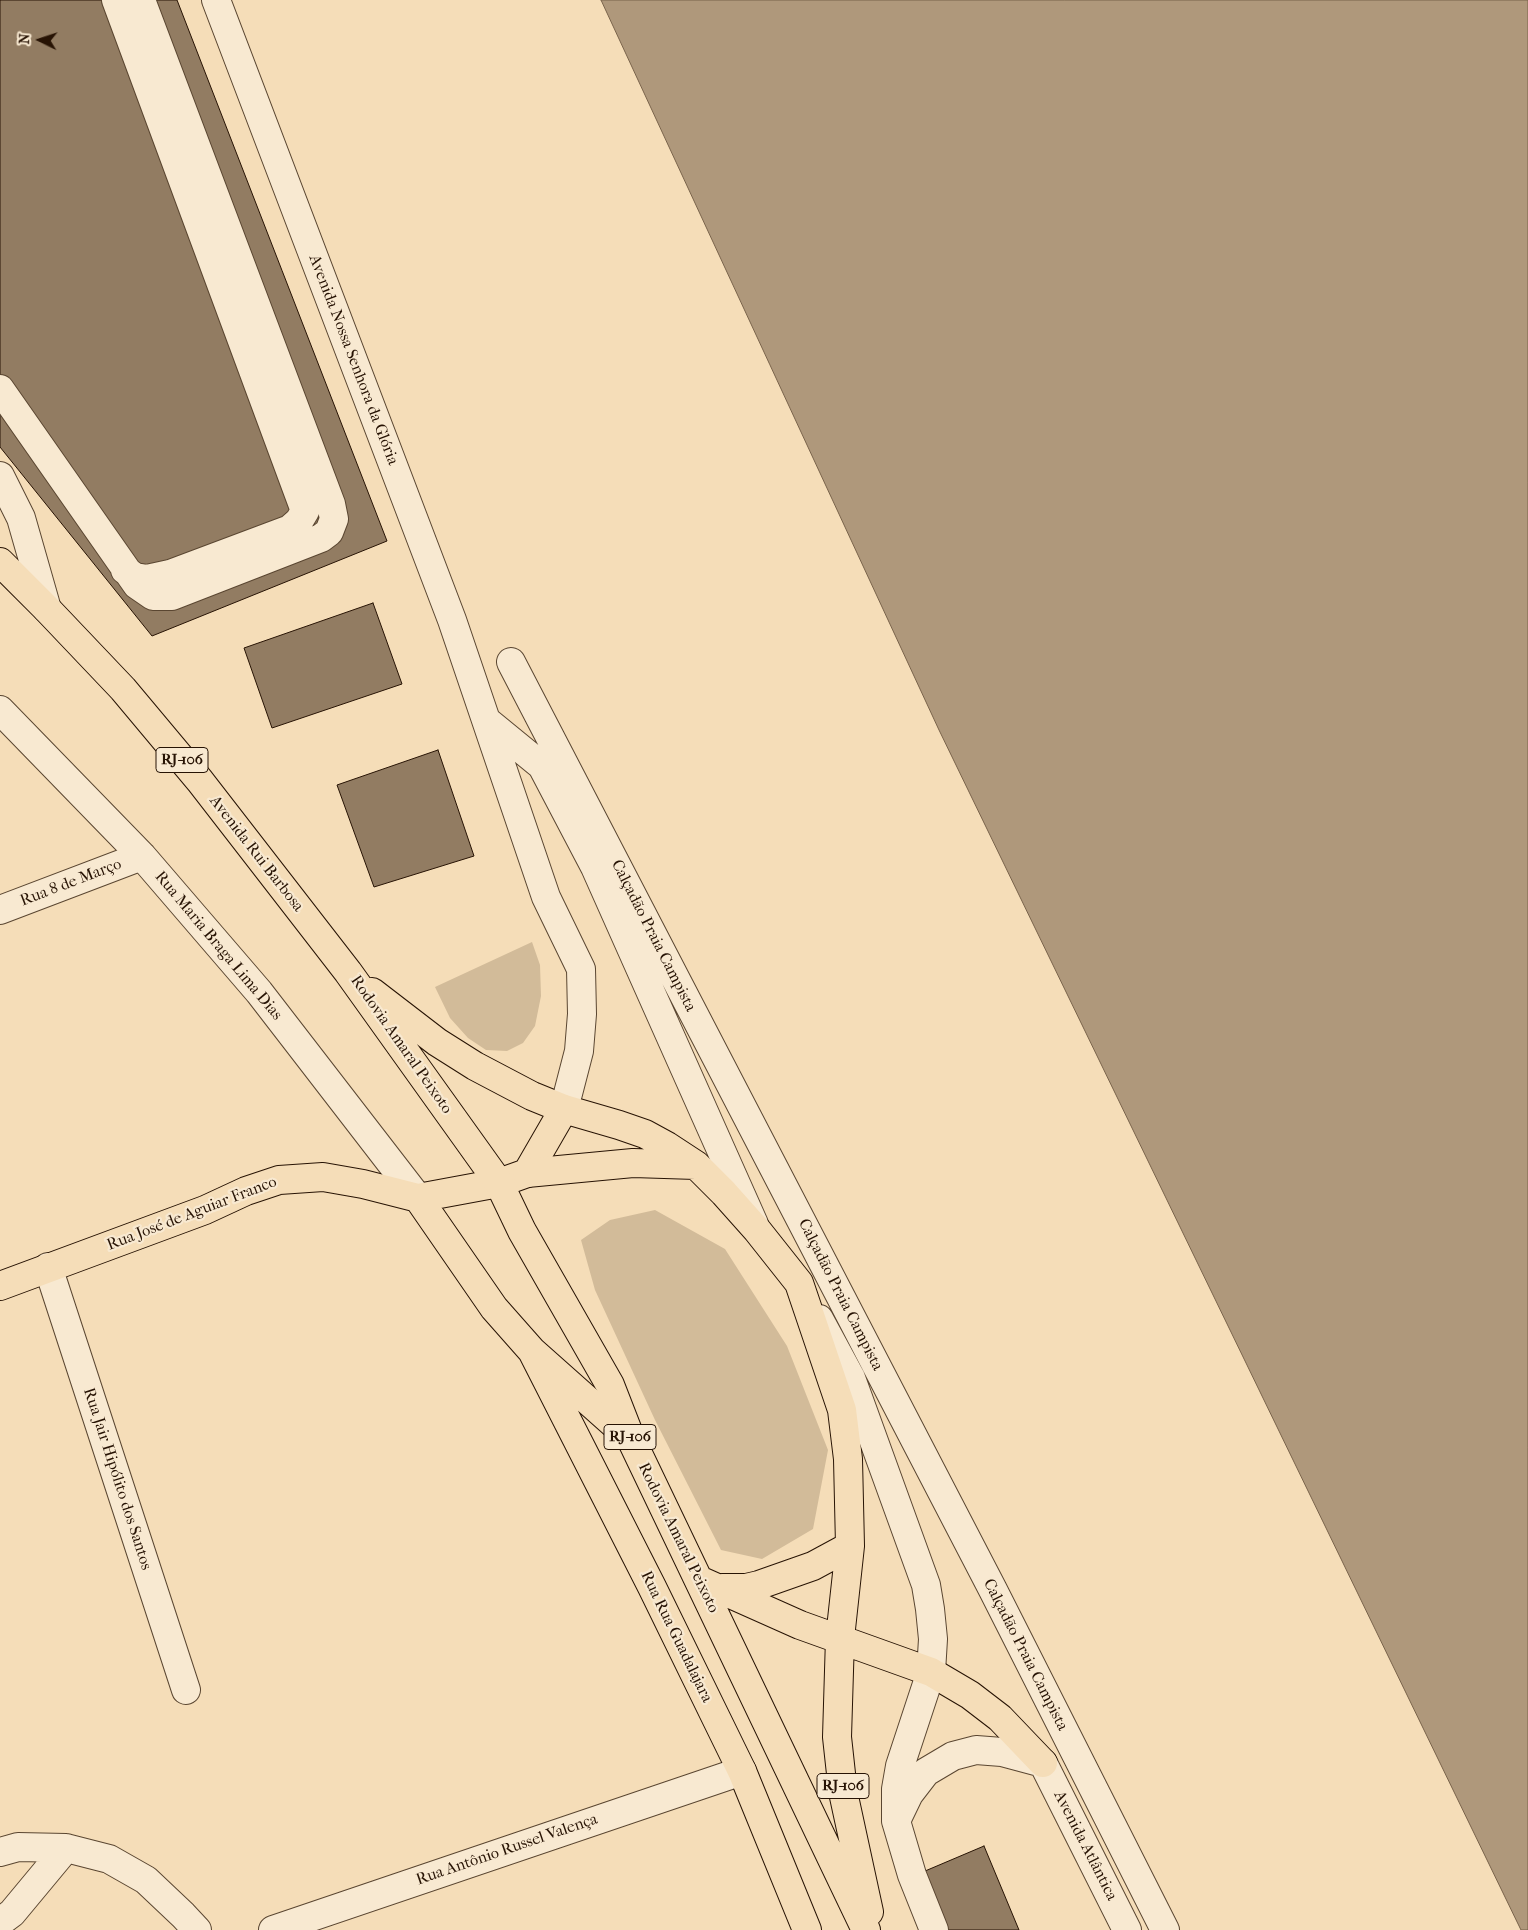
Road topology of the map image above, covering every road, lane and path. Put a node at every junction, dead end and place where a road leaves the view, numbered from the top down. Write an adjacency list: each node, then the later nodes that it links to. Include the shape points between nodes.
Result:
1 (116, 0): 4 (street)
2 (141, 0): 8 (street)
3 (216, 0): 13 (street, Avenida Nossa Senhora da Glória, via 452,620)
4 (206, 243): 6 (street, via 305,511 290,529 170,574 147,579 135,576 122,568 77,519); 8 (street, via 256,278 339,492 340,501)
5 (0, 389): 8 (street, via 137,585 153,596 172,596 321,538 329,532)
6 (0, 413)
7 (0, 476): 10 (street, via 21,518)
8 (334, 519)
9 (0, 562): 10 (main road, Avenida Rui Barbosa / RJ-106)
10 (47, 609): 16 (main road, Avenida Rui Barbosa / RJ-106, via 123,689)
11 (511, 662): 46 (street, Calçadão Praia Campista, via 993,1590)
12 (0, 710): 14 (street, Rua Maria Braga Lima Dias)
13 (487, 721): 17 (street, Avenida Nossa Senhora da Glória, via 546,897 580,969 582,1014 579,1051); 22 (street, via 542,766 595,867)
14 (142, 856): 15 (street, Rua 8 de Março); 21 (street, Rua Maria Braga Lima Dias, via 259,992)
15 (0, 910)
16 (348, 972): 17 (main road, Rodovia Amaral Peixoto / RJ-106, via 436,1042 532,1096); 20 (main road, Rodovia Amaral Peixoto / RJ-106)
17 (564, 1109): 18 (main road, Rodovia Amaral Peixoto / RJ-106, via 646,1134); 19 (main road)
18 (696, 1165): 19 (main road, Rua José de Aguiar Franco, via 633,1163); 22 (main road, Rodovia Amaral Peixoto / RJ-106)
19 (527, 1173): 20 (main road, Rua José de Aguiar Franco)
20 (499, 1183): 21 (main road, Rua José de Aguiar Franco); 27 (main road, Rodovia Amaral Peixoto / RJ-106, via 522,1231 610,1385)
21 (418, 1198): 23 (main road, Rua José de Aguiar Franco, via 323,1177 279,1180); 26 (main road, via 494,1308)
22 (757, 1230): 24 (main road, Rodovia Amaral Peixoto / RJ-106)
23 (48, 1267): 25 (main road, Rua José de Aguiar Franco); 32 (street, Rua Jair Hipólito dos Santos)
24 (799, 1283): 28 (main road, Rodovia Amaral Peixoto / RJ-106, via 842,1410 848,1459); 31 (street, via 851,1378 926,1585 933,1639)
25 (0, 1286)
26 (532, 1351): 27 (main road); 34 (main road, Rua Rua Guadalajara)
27 (631, 1439): 29 (main road, Rodovia Amaral Peixoto / RJ-106)
28 (850, 1546): 29 (main road, via 813,1566 759,1585 746,1588); 30 (main road, Rodovia Amaral Peixoto / RJ-106)
29 (708, 1584): 30 (main road, via 800,1625); 42 (main road, Rodovia Amaral Peixoto / RJ-106)
30 (840, 1638): 31 (main road); 43 (main road, Rodovia Amaral Peixoto / RJ-106, via 837,1737 843,1792)
31 (931, 1672): 33 (main road, via 970,1694 1000,1718); 35 (street, via 900,1766)
32 (186, 1690)
33 (1043, 1763): 35 (street, via 1002,1752 976,1750 953,1756 926,1772 909,1794); 45 (street, Avenida Atlântica)
34 (742, 1771): 40 (street, Rua Antônio Russel Valença); 41 (main road, Rua Rua Guadalajara)
35 (896, 1821): 44 (street, via 912,1875)
36 (66, 1848): 37 (street, via 18,1847); 38 (street, via 12,1913); 39 (street, via 109,1858 146,1880)
37 (0, 1852)
38 (0, 1922)
39 (197, 1930)
40 (273, 1930)
41 (807, 1930)
42 (866, 1930)
43 (873, 1930)
44 (934, 1930)
45 (1127, 1930)
46 (1165, 1930)

